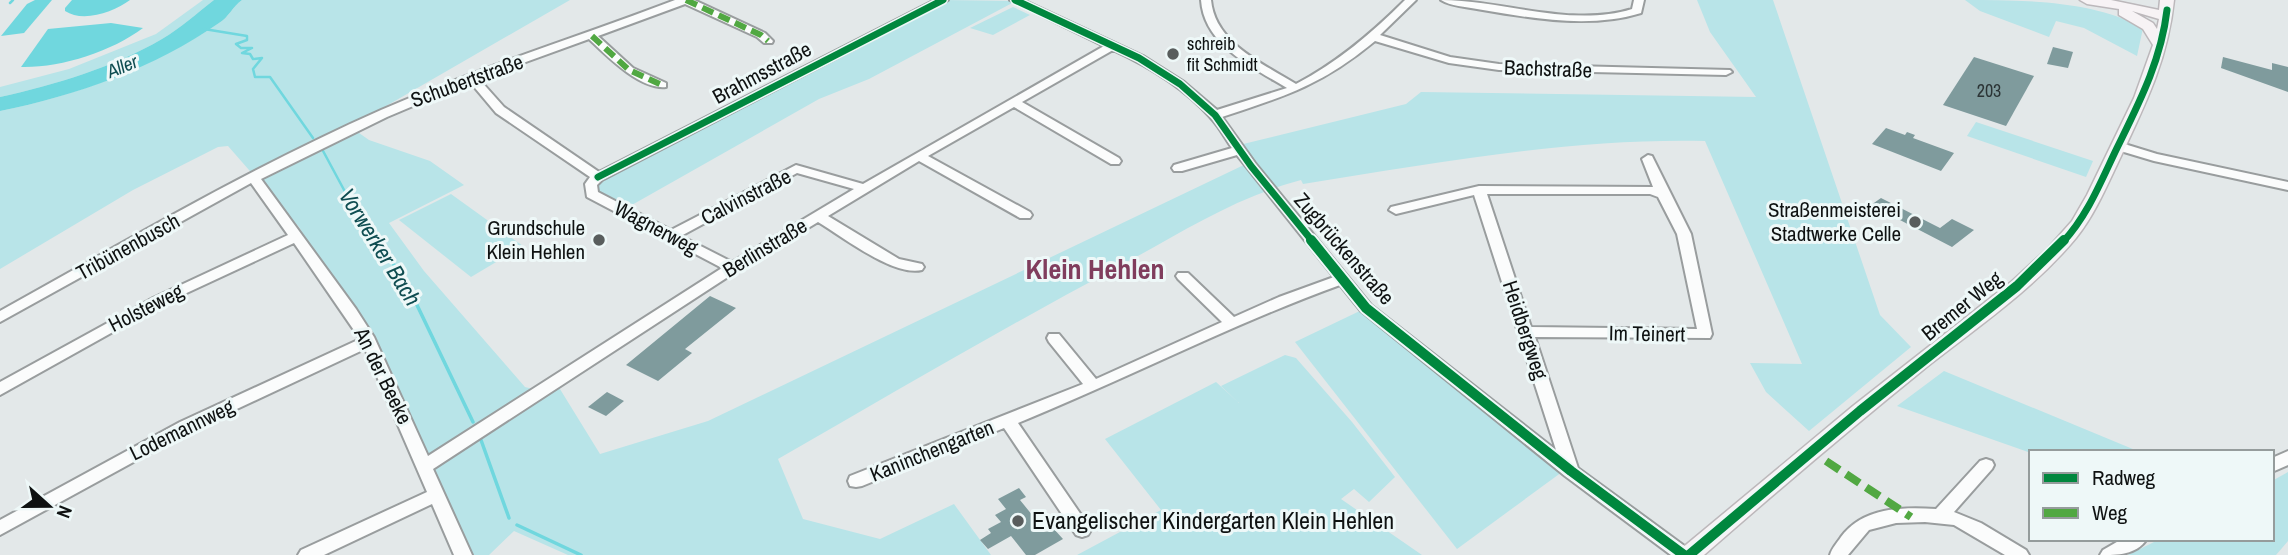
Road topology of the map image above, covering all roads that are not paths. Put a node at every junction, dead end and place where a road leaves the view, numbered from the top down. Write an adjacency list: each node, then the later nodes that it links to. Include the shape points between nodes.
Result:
1 (685, 0): 12 (street, Schubertstraße); 14 (street)
2 (943, 0): 30 (street, Brahmsstraße)
3 (1015, 0): 15 (street, Zugbrückenstraße)
4 (1206, 0): 20 (street, via 1206,13 1216,33)
5 (1411, 0): 13 (street)
6 (1446, 0): 7 (street, via 1536,14 1596,16 1632,14)
7 (1639, 0)
8 (2151, 0): 10 (main road)
9 (2167, 0): 11 (main road, Bremer Weg)
10 (2113, 5): 11 (main road); 16 (main road, via 2141,20)
11 (2166, 17): 16 (main road, Bremer Weg)
12 (592, 36): 18 (street, Schubertstraße); 19 (street, via 629,70)
13 (1374, 37): 17 (street, Bachstraße, via 1449,60 1499,68); 20 (street)
14 (768, 41)
15 (1113, 45): 21 (street, Berlinstraße); 22 (street, Zugbrückenstraße, via 1163,72)
16 (2161, 46): 23 (main road, Bremer Weg, via 2146,92)
17 (1726, 72)
18 (472, 78): 29 (street, Schubertstraße, via 335,135); 30 (street, Wagnerweg, via 499,110)
19 (662, 85)
20 (1295, 88): 22 (street)
21 (1014, 102): 25 (street, Berlinstraße); 27 (street)
22 (1215, 115): 24 (street, Zugbrückenstraße)
23 (2118, 146): 31 (street); 64 (main road, Bremer Weg, via 2080,221 2043,262)
24 (1240, 150): 28 (street); 43 (street, Zugbrückenstraße)
25 (919, 156): 32 (street, Berlinstraße); 36 (street)
26 (1648, 159): 34 (street, Im Teinert)
27 (1115, 160)
28 (1178, 168)
29 (254, 177): 38 (street, An der Beeke); 44 (street, Tribünenbusch)
30 (598, 177): 39 (street, Wagnerweg, via 591,184 593,194)
31 (2288, 186)
32 (864, 188): 37 (street, Berlinstraße); 39 (street, Calvinstraße, via 796,169)
33 (1479, 190): 34 (street, via 1651,190); 35 (street); 46 (street, Heidbergweg)
34 (1663, 194): 46 (street, Im Teinert, via 1684,234 1705,334)
35 (1396, 210)
36 (1025, 215)
37 (818, 216): 40 (street, via 895,262); 41 (street, Berlinstraße)
38 (297, 236): 48 (street, An der Beeke); 50 (street, Holsteweg, via 158,301)
39 (670, 236): 41 (street, Wagnerweg)
40 (917, 267)
41 (732, 268): 53 (street, Berlinstraße)
42 (1183, 276): 45 (street)
43 (1343, 279): 45 (street, Kaninchengarten); 54 (street, Zugbrückenstraße, via 1366,308)
44 (0, 317)
45 (1233, 324): 49 (street, Kaninchengarten)
46 (1525, 332): 54 (street, Heidbergweg)
47 (1054, 338): 49 (street)
48 (369, 341): 53 (street, An der Beeke); 58 (street, Lodemannweg, via 175,432)
49 (1093, 386): 51 (street, Kaninchengarten)
50 (0, 389)
51 (1008, 421): 55 (street, Kaninchengarten); 59 (street, Kaninchengarten)
52 (1986, 465): 57 (street)
53 (425, 466): 56 (street, An der Beeke)
54 (1571, 471): 64 (street, Zugbrückenstraße)
55 (856, 481)
56 (436, 495): 62 (street); 63 (street, An der Beeke)
57 (1940, 516): 61 (street, via 1872,521 1855,531); 65 (street, via 1957,519)
58 (0, 528)
59 (1082, 530)
60 (2134, 541): 66 (street)
61 (1839, 554)
62 (307, 555)
63 (463, 555)
64 (1686, 555)
65 (2021, 555)
66 (2109, 555)

